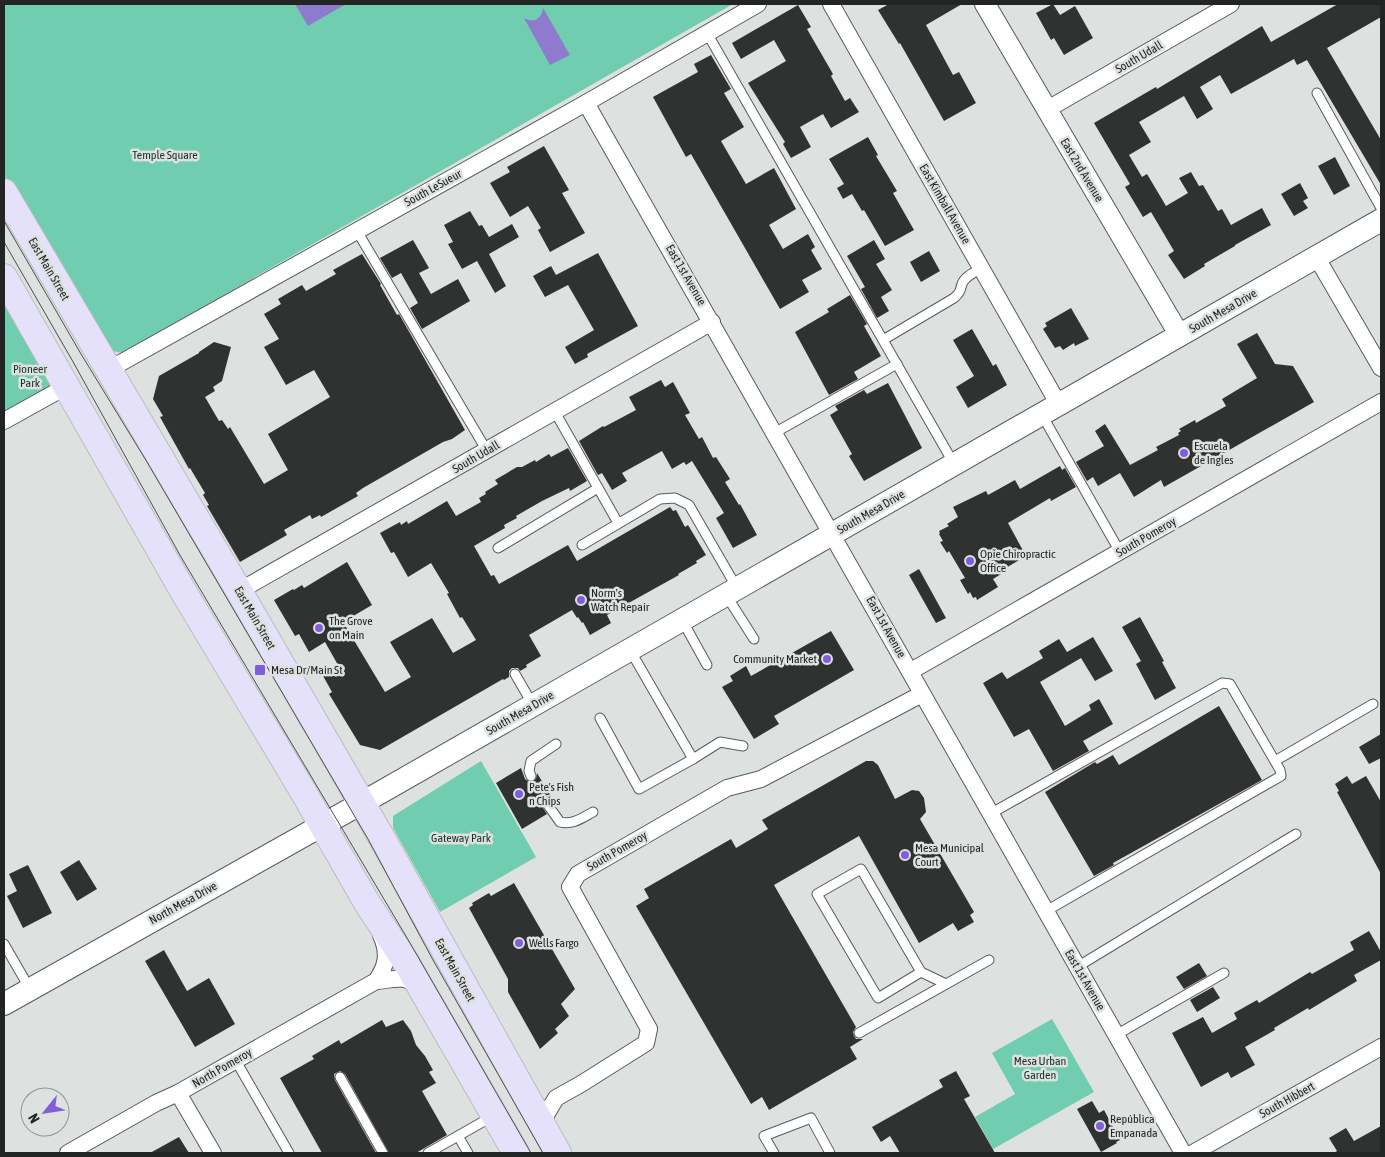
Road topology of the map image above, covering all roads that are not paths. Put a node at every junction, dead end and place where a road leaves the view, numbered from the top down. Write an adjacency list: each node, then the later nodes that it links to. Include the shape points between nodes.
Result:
1 (758, 4): 5 (street, South LeSueur)
2 (832, 4): 14 (street, East Kimball Avenue)
3 (984, 4): 8 (street, East 2nd Avenue)
4 (1231, 4): 8 (street, South Udall)
5 (707, 33): 7 (street, South LeSueur); 18 (lane)
6 (1318, 93): 10 (lane)
7 (586, 103): 12 (street, South LeSueur); 16 (street, East 1st Avenue)
8 (1046, 110): 17 (street, East 2nd Avenue)
9 (4, 192): 21 (main road, East Main Street)
10 (1381, 208)
11 (1381, 220): 13 (main road, South Mesa Drive)
12 (357, 230): 21 (street, South LeSueur); 28 (lane)
13 (1317, 258): 17 (main road, South Mesa Drive); 20 (street)
14 (982, 268): 18 (lane, via 966,277 954,298); 24 (street, East Kimball Avenue)
15 (4, 277): 22 (main road)
16 (712, 322): 25 (street, South Udall); 27 (street, East 1st Avenue)
17 (1180, 336): 24 (main road, South Mesa Drive)
18 (883, 340): 19 (lane)
19 (897, 364): 27 (lane); 29 (lane)
20 (1381, 368)
21 (108, 370): 36 (main road, East Main Street)
22 (67, 386): 26 (street); 57 (main road)
23 (1381, 402): 35 (street, South Pomeroy)
24 (1051, 410): 29 (main road, South Mesa Drive); 35 (lane, via 1056,442)
25 (555, 412): 28 (street, South Udall); 30 (lane)
26 (4, 421)
27 (776, 432): 32 (street, East 1st Avenue)
28 (487, 451): 36 (street, South Udall)
29 (954, 465): 32 (main road, South Mesa Drive)
30 (598, 488): 31 (lane); 34 (lane)
31 (618, 523): 33 (lane); 37 (lane, via 660,499 675,498 689,505)
32 (833, 534): 37 (main road, South Mesa Drive); 42 (street, East 1st Avenue)
33 (582, 545)
34 (498, 548)
35 (1120, 552): 42 (street, South Pomeroy)
36 (239, 591): 54 (main road, East Main Street)
37 (732, 592): 38 (main road, South Mesa Drive); 39 (lane)
38 (682, 620): 40 (main road, South Mesa Drive); 41 (lane)
39 (754, 639)
40 (630, 650): 46 (main road, South Mesa Drive); 50 (lane)
41 (707, 665)
42 (911, 671): 44 (street, East 1st Avenue)
43 (514, 674): 46 (lane)
44 (922, 694): 56 (street, East 1st Avenue); 78 (street, South Pomeroy, via 761,779 727,788 578,874 570,887 649,1029 646,1043)
45 (1373, 704): 51 (lane)
46 (533, 705): 54 (main road, South Mesa Drive)
47 (600, 718): 50 (lane, via 639,790)
48 (556, 744): 52 (lane, via 531,761)
49 (743, 746): 50 (lane, via 720,742)
50 (693, 759)
51 (1275, 761): 56 (lane, via 1230,684 1222,683); 60 (lane, via 1281,776)
52 (531, 776)
53 (545, 801): 55 (lane, via 560,822 568,824)
54 (362, 803): 57 (main road, North Mesa Drive); 76 (main road, East Main Street)
55 (593, 812)
56 (990, 814): 60 (street, East 1st Avenue)
57 (321, 825): 59 (main road); 68 (main road, North Mesa Drive)
58 (1296, 834): 63 (lane)
59 (367, 903): 66 (street, via 386,949 385,966); 69 (main road)
60 (1046, 911): 63 (street, East 1st Avenue)
61 (4, 944): 68 (lane)
62 (988, 960): 67 (lane)
63 (1077, 967): 72 (street, East 1st Avenue)
64 (921, 972): 64 (lane, via 861,868 817,894 878,998); 67 (lane)
65 (1224, 973): 72 (lane)
66 (376, 981): 69 (street, North Pomeroy, via 403,978); 74 (street, North Pomeroy)
67 (946, 984): 71 (lane)
68 (30, 989): 70 (main road, North Mesa Drive)
69 (422, 990): 79 (main road)
70 (4, 1004)
71 (859, 1033)
72 (1116, 1035): 91 (street, East 1st Avenue)
73 (1381, 1047): 92 (street, South Hibbert)
74 (236, 1061): 77 (street, North Pomeroy); 84 (lane)
75 (340, 1078): 85 (lane)
76 (519, 1085): 78 (street, via 536,1098); 81 (main road, East Main Street)
77 (178, 1093): 82 (street, North Pomeroy); 83 (street)
78 (556, 1098): 81 (street, via 546,1115)
79 (494, 1115): 80 (lane); 88 (main road)
80 (458, 1136): 86 (lane); 87 (lane)
81 (552, 1143)
82 (68, 1153)
83 (213, 1153)
84 (289, 1153)
85 (383, 1153)
86 (428, 1153)
87 (468, 1153)
88 (516, 1153)
89 (774, 1153): 90 (lane, via 764,1136 811,1118)
90 (830, 1153)
91 (1183, 1153)
92 (1193, 1153)

